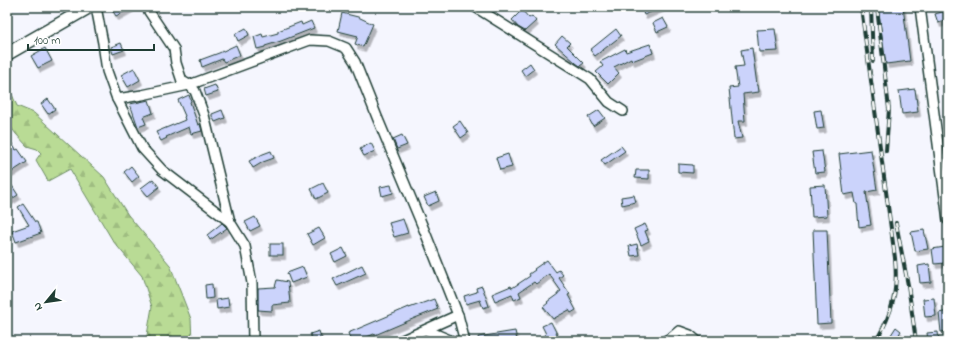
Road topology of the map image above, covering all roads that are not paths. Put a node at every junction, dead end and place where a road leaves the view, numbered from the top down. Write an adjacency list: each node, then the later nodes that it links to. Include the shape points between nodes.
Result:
1 (89, 7): 6 (main road)
2 (96, 7): 8 (street, via 107,71)
3 (146, 7): 7 (street, via 174,49 182,81)
4 (475, 7): 9 (street, via 590,79 609,102)
5 (920, 7): 10 (street)
6 (7, 54)
7 (188, 85): 8 (street); 11 (street, via 195,91 204,115); 12 (street, via 310,40 329,40 346,48 355,62)
8 (118, 99): 11 (street, via 142,148 162,170)
9 (623, 111)
10 (948, 220)
11 (230, 222): 14 (street, via 245,246 252,283)
12 (458, 316): 13 (street); 17 (street)
13 (426, 330): 15 (street); 16 (street)
14 (253, 341)
15 (400, 341)
16 (450, 341)
17 (464, 341)
18 (665, 341): 19 (street, via 679,330)
19 (696, 341)

